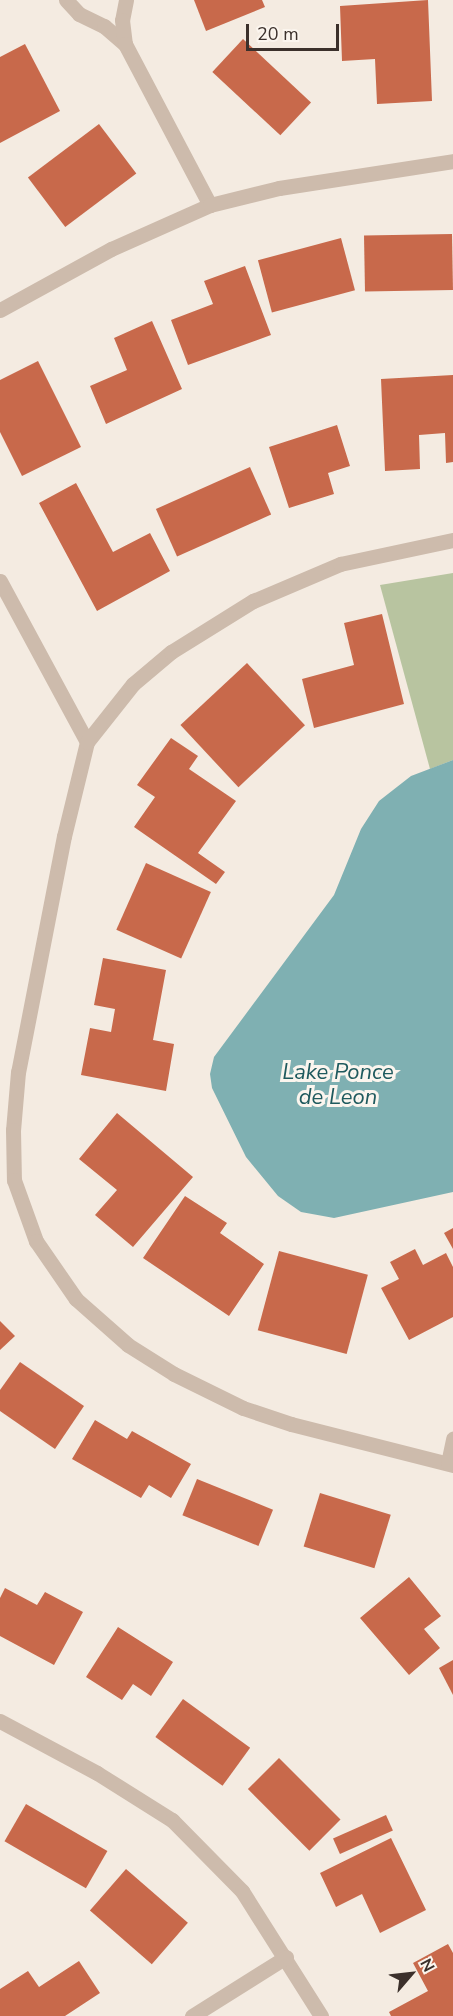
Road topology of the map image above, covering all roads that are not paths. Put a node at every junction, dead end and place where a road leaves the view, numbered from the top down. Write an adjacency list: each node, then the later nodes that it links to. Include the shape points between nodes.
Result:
1 (66, 0): 3 (street, via 78,14 104,26)
2 (126, 0): 3 (street, via 122,20)
3 (125, 44): 5 (street)
4 (453, 161): 5 (street, via 279,188)
5 (210, 205): 6 (street, via 111,249)
6 (0, 310)
7 (453, 540): 9 (street, via 340,564 253,601 189,640 148,671)
8 (0, 581): 9 (street)
9 (87, 742): 10 (street, via 64,836 18,1072)
10 (7, 1182): 12 (street, via 54,1271 76,1299 137,1350 174,1374 243,1408 291,1424)
11 (453, 1439): 12 (street)
12 (451, 1464)
13 (0, 1721): 14 (street, via 97,1773 172,1820 242,1891)
14 (286, 1958): 15 (street); 16 (street)
15 (192, 2016)
16 (321, 2016)

